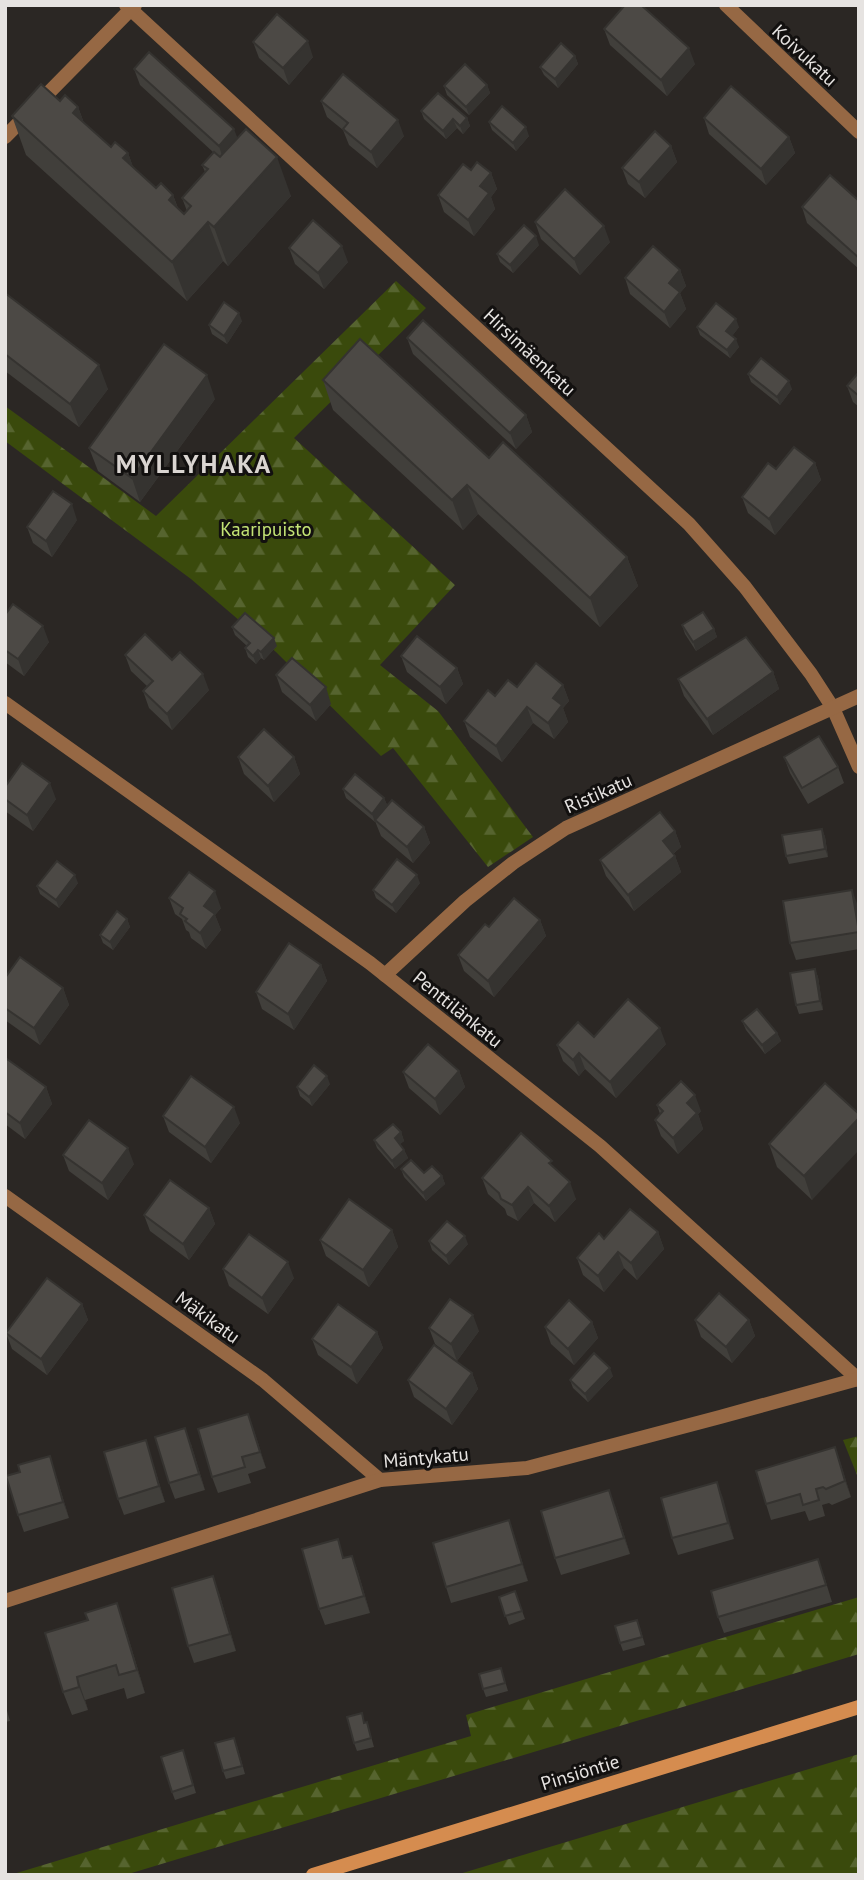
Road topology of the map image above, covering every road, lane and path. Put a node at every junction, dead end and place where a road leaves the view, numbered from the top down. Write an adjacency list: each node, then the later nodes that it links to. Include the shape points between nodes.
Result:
1 (726, 5): 3 (street, Koivukatu)
2 (130, 7): 4 (street); 7 (street, Hirsimäenkatu, via 688,524 744,587)
3 (859, 132)
4 (5, 137)
5 (859, 696): 7 (street, Ristikatu)
6 (5, 703): 9 (street, Penttilänkatu)
7 (834, 708): 8 (street, Hirsimäenkatu); 9 (street, Ristikatu, via 566,828 503,870)
8 (859, 767)
9 (385, 975): 11 (street, Penttilänkatu, via 600,1146)
10 (5, 1196): 12 (street, Mäkikatu, via 262,1380)
11 (859, 1379): 12 (street, Mäntykatu, via 527,1468)
12 (380, 1480): 13 (street, Mäntykatu)
13 (5, 1601)
14 (859, 1707): 15 (main road, Pinsiöntie)
15 (313, 1875)

